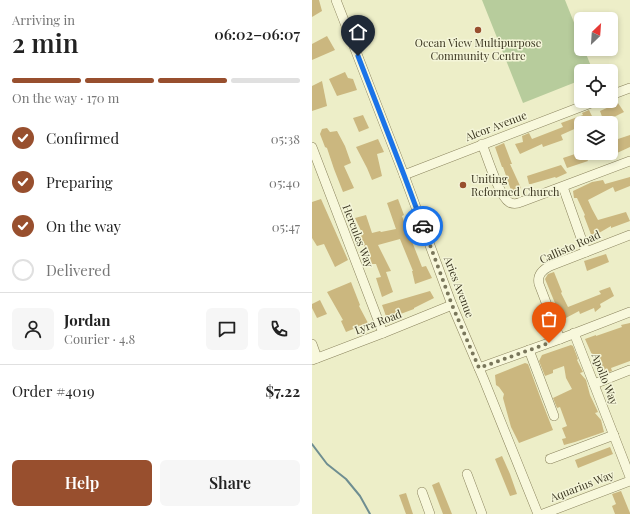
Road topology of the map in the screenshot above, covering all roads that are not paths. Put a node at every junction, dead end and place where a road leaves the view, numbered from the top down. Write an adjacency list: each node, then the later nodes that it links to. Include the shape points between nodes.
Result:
1 (336, 0): 8 (street, Aries Avenue)
2 (630, 88): 3 (street)
3 (618, 92)
4 (577, 108): 5 (street, Alcor Avenue)
5 (482, 144): 8 (street, Alcor Avenue); 9 (street, via 500,189 510,203 517,204)
6 (312, 147): 14 (street, Hercules Way)
7 (630, 161): 9 (street)
8 (404, 175): 12 (street, Aries Avenue)
9 (563, 187): 11 (street)
10 (630, 235): 11 (street, Callisto Road)
11 (586, 252): 16 (street, Callisto Road, via 546,268 538,277 538,284)
12 (452, 305): 14 (street, Lyra Road); 20 (street, Aries Avenue)
13 (630, 312): 15 (street)
14 (383, 333): 19 (street, Lyra Road)
15 (574, 333): 16 (street); 22 (street, Apollo Way)
16 (560, 339): 18 (street)
17 (312, 344): 19 (street)
18 (529, 350): 20 (street); 23 (street)
19 (315, 359)
20 (479, 368): 32 (street, Aries Avenue)
21 (630, 370): 22 (street)
22 (594, 384): 24 (street, Apollo Way)
23 (554, 416)
24 (614, 435): 25 (street); 27 (street, Apollo Way)
25 (550, 459)
26 (467, 474): 31 (street)
27 (630, 477)
28 (630, 481): 33 (street, Aquarius Way)
29 (422, 492): 30 (street)
30 (430, 514)
31 (482, 514)
32 (538, 514)
33 (543, 514)

